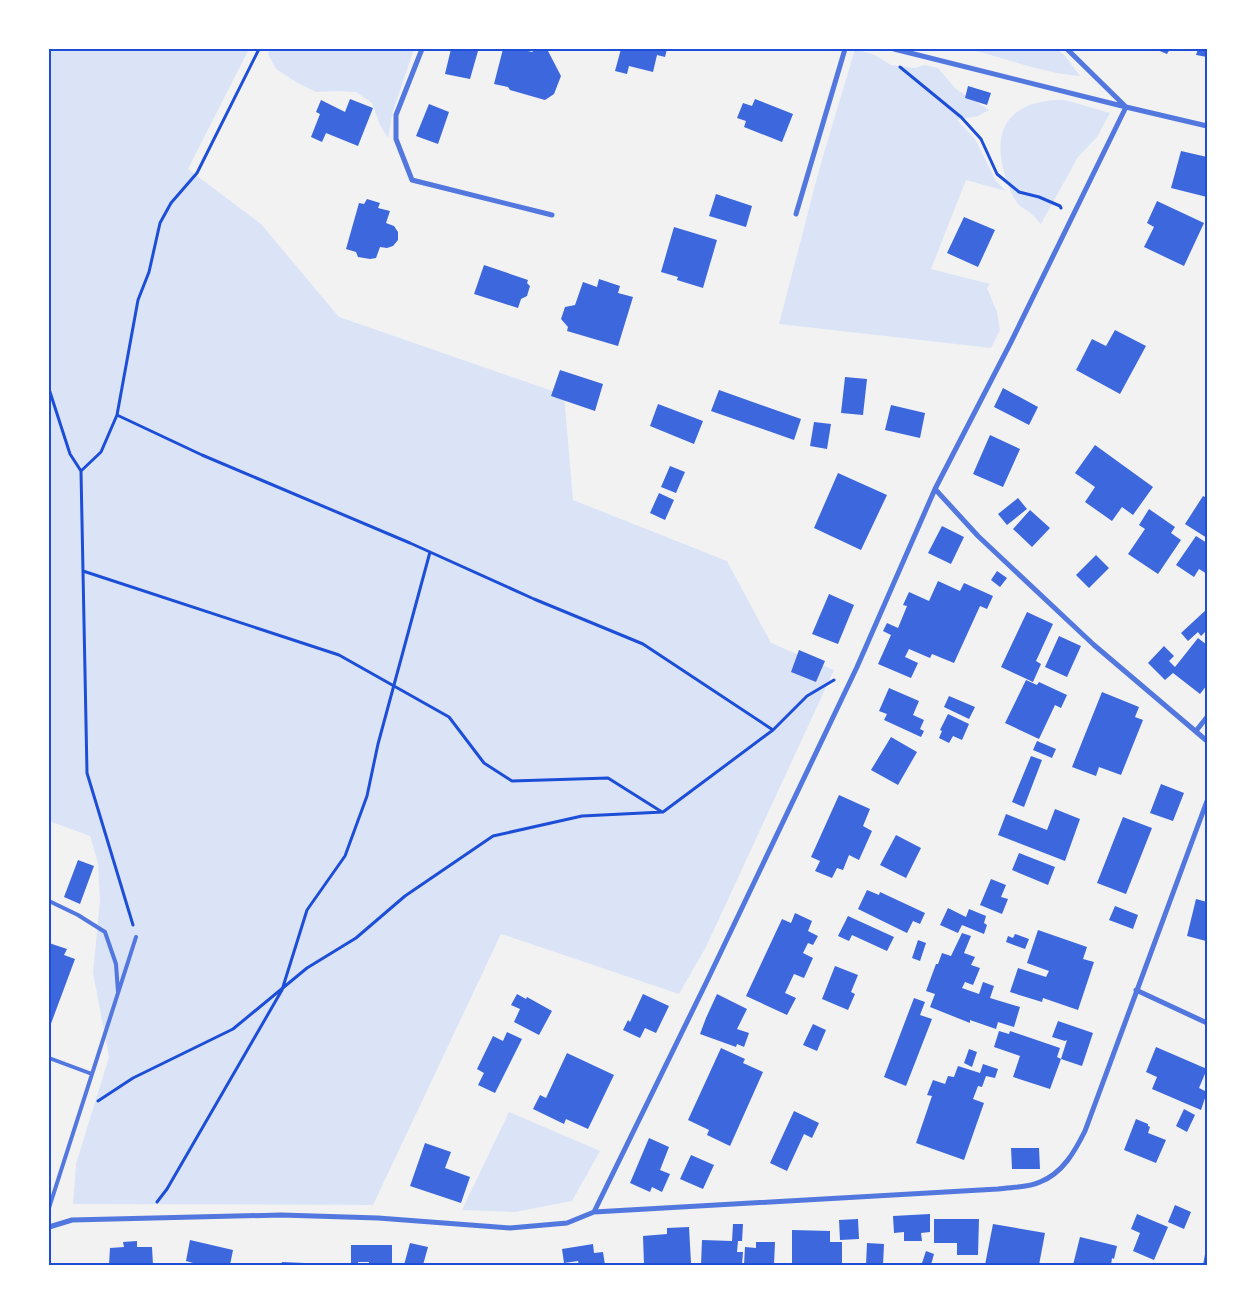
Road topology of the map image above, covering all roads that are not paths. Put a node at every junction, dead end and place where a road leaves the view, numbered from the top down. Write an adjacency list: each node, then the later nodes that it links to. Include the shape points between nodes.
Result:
1 (422, 49): 8 (street, via 396,115 396,139 412,180)
2 (845, 49): 7 (street)
3 (894, 49): 5 (street)
4 (1067, 49): 5 (street)
5 (1126, 107): 6 (street); 9 (street)
6 (1207, 126)
7 (796, 214)
8 (552, 216)
9 (936, 489): 11 (street, via 978,536 1094,645); 22 (street, via 857,667)
10 (1207, 717): 11 (street)
11 (1196, 731): 12 (street)
12 (1207, 741)
13 (1207, 801): 16 (street)
14 (49, 901): 17 (lane, via 104,932 116,964)
15 (136, 937): 17 (lane)
16 (1136, 990): 18 (street); 22 (street, via 1083,1137 1066,1162 1039,1183 998,1189)
17 (118, 995): 20 (lane)
18 (1207, 1023)
19 (49, 1058): 20 (lane)
20 (92, 1074): 21 (lane)
21 (49, 1208)
22 (594, 1212): 23 (street, via 568,1223 510,1228 291,1215 72,1220)
23 (49, 1227)

